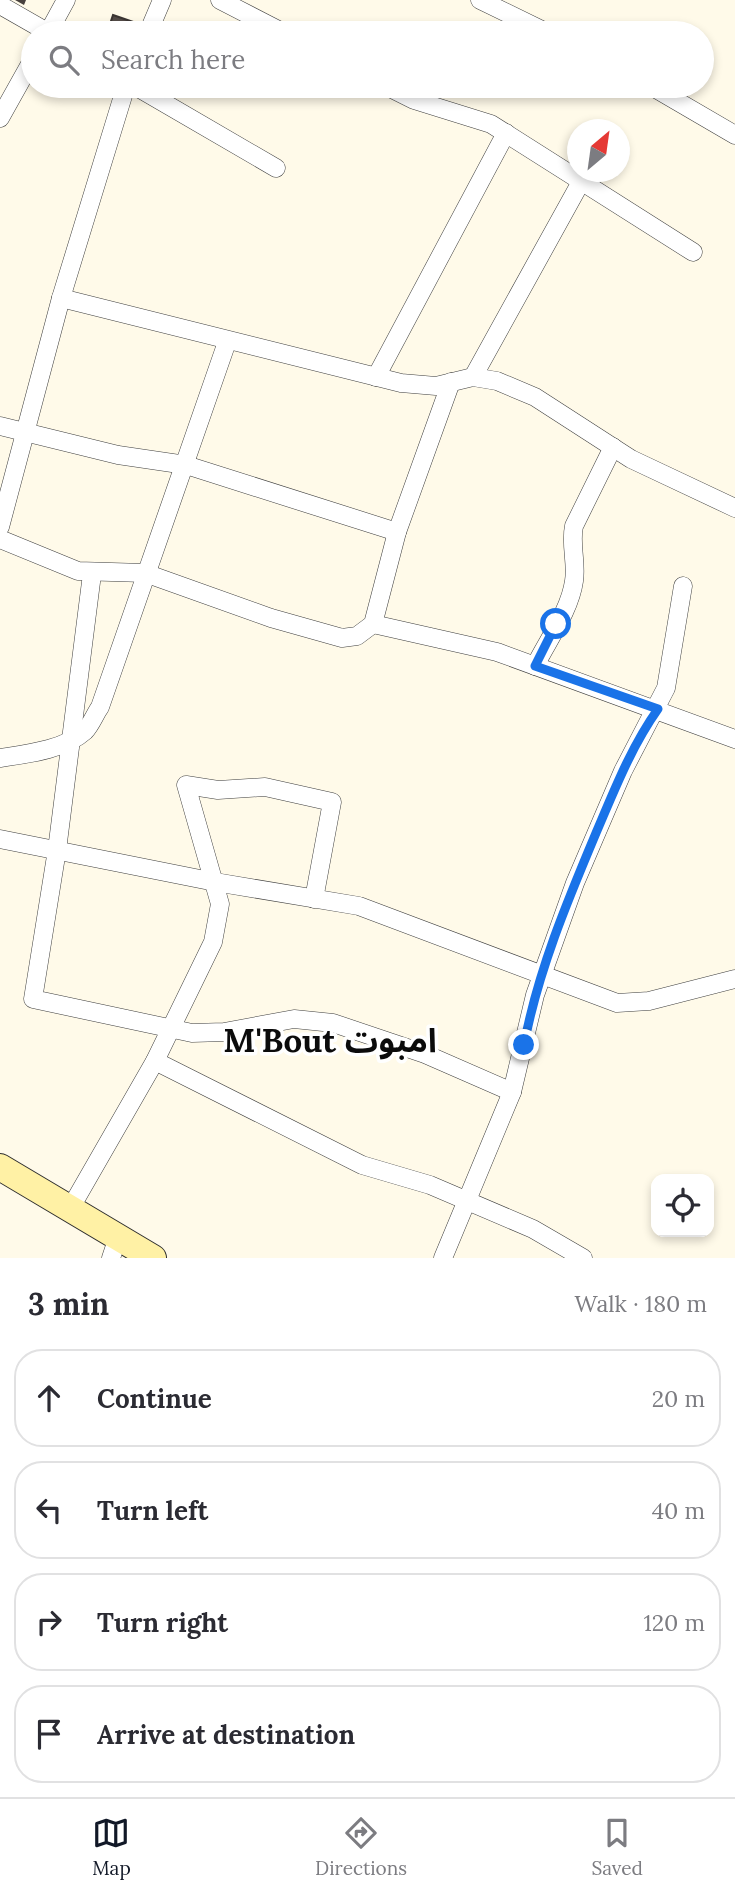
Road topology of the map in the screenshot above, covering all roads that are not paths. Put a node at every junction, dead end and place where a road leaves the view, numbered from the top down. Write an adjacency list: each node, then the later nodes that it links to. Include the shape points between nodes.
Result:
1 (66, 0): 7 (street)
2 (162, 0): 8 (street)
3 (220, 0): 9 (street)
4 (480, 0): 10 (street)
5 (0, 5): 6 (street)
6 (28, 21)
7 (55, 21)
8 (153, 21)
9 (261, 21)
10 (523, 21)
11 (21, 80): 16 (street)
12 (122, 98): 24 (street)
13 (156, 98): 19 (street)
14 (410, 98): 17 (street)
15 (672, 98): 18 (street)
16 (0, 118)
17 (506, 133): 20 (street); 26 (street)
18 (735, 135)
19 (276, 168)
20 (567, 171)
21 (581, 182): 27 (street)
22 (585, 182): 23 (street)
23 (693, 252)
24 (61, 298): 25 (street); 30 (street)
25 (227, 342): 26 (street); 32 (street)
26 (376, 377): 28 (street, via 424,385)
27 (473, 377): 28 (street); 31 (street, via 497,381 535,397)
28 (451, 382): 35 (street)
29 (0, 426): 30 (street)
30 (24, 433): 32 (street, via 136,459); 34 (street)
31 (613, 447): 33 (street); 41 (street, via 574,526 571,594)
32 (186, 465): 35 (street); 37 (street)
33 (735, 508)
34 (0, 527)
35 (397, 532): 40 (street)
36 (0, 540): 38 (street)
37 (145, 573): 38 (street); 40 (street, via 342,638 357,636); 43 (street, via 100,707 85,730)
38 (92, 574): 43 (street)
39 (683, 586): 42 (street, via 666,688)
40 (373, 624): 41 (street, via 498,652)
41 (535, 666): 42 (street)
42 (658, 709): 44 (street); 50 (street, via 623,771)
43 (71, 739): 45 (street, via 40,751); 47 (street)
44 (735, 739)
45 (0, 758)
46 (0, 839): 47 (street)
47 (57, 850): 48 (street); 52 (street, via 33,999)
48 (215, 882): 49 (street); 49 (street, via 186,785 218,790 265,788 332,802); 52 (street, via 220,904 213,942)
49 (314, 899): 50 (street, via 397,918)
50 (541, 975): 51 (street, via 600,999 633,1004); 54 (street)
51 (735, 979)
52 (170, 1028): 53 (street); 54 (street, via 209,1034 294,1019 332,1023 425,1054)
53 (155, 1060): 56 (street, via 362,1165 430,1185); 57 (street)
54 (512, 1092): 56 (street)
55 (0, 1167): 57 (main road)
56 (465, 1201): 60 (street); 61 (street, via 533,1229)
57 (70, 1209): 58 (main road)
58 (115, 1248): 59 (main road)
59 (153, 1258)
60 (443, 1258)
61 (583, 1258)

